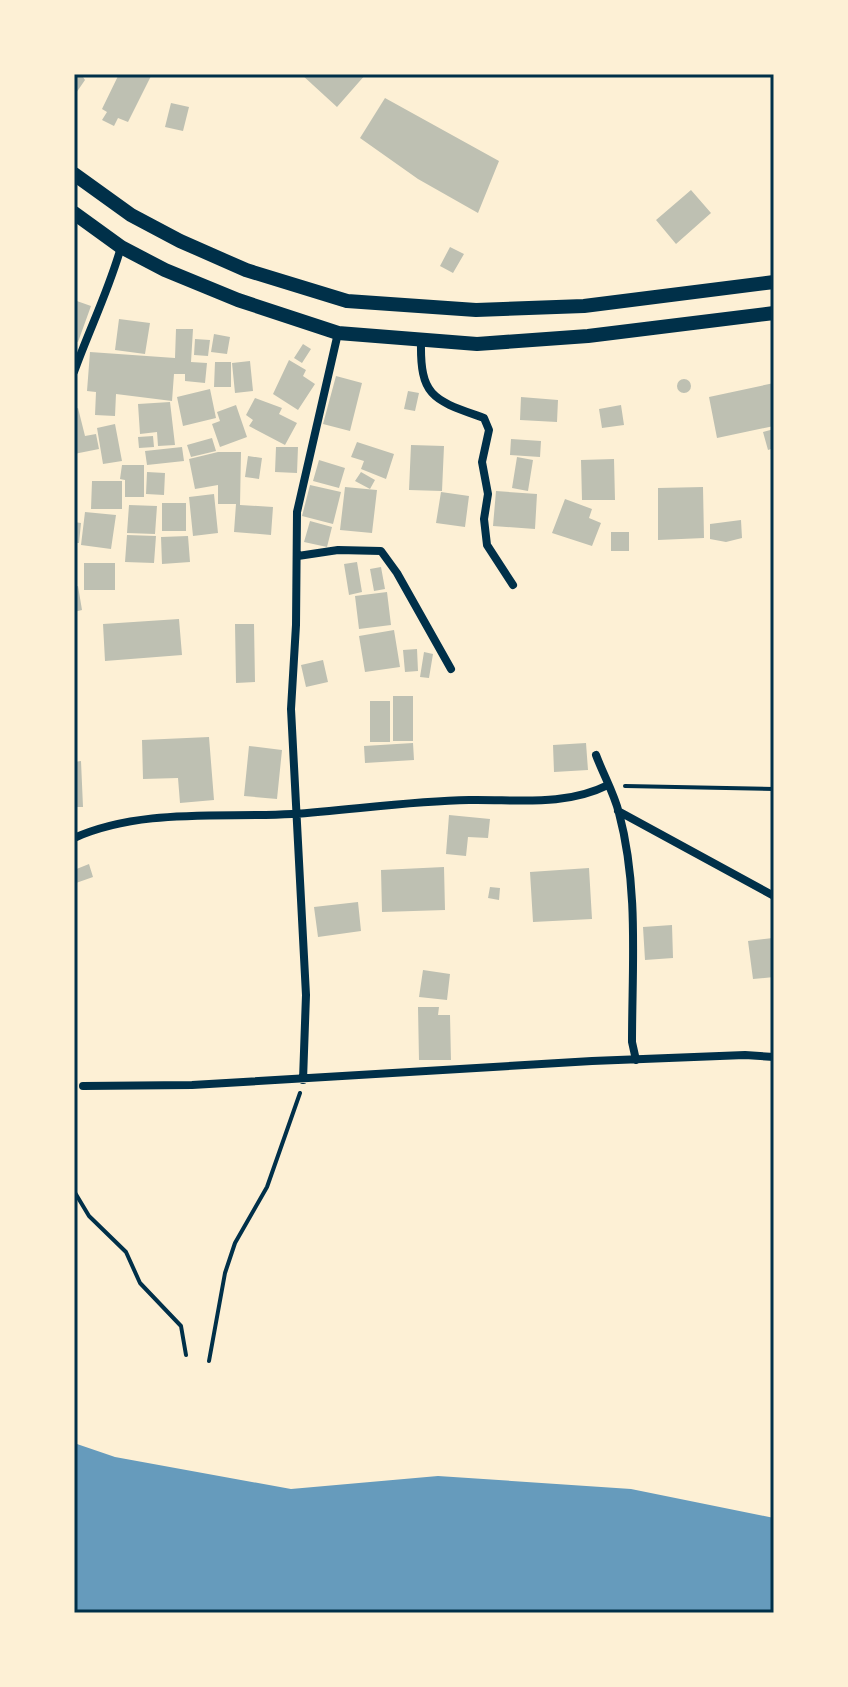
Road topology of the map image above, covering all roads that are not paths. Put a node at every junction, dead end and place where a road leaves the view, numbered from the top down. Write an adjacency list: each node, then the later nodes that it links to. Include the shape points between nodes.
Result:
1 (74, 174): 4 (main road, via 131,215 180,241 246,270 347,301 476,310 584,306)
2 (74, 213): 3 (main road)
3 (121, 247): 6 (main road, via 238,300); 8 (street)
4 (774, 282)
5 (774, 313): 7 (main road, via 588,336 477,344)
6 (338, 333): 7 (main road); 9 (street, via 297,512)
7 (421, 342): 10 (street, via 421,375 434,398 484,418 489,430 482,462 488,494 487,545)
8 (74, 372)
9 (298, 556): 11 (street, via 381,551); 15 (street, via 291,709)
10 (513, 585)
11 (451, 669)
12 (596, 755): 13 (street)
13 (608, 785): 14 (street); 15 (street, via 543,802 412,802)
14 (618, 811): 17 (street); 19 (street, via 634,915)
15 (293, 814): 16 (street, via 139,819); 20 (street, via 303,919)
16 (74, 838)
17 (774, 896)
18 (774, 1057): 19 (street)
19 (636, 1060): 20 (street)
20 (303, 1080): 21 (street)
21 (83, 1086)

